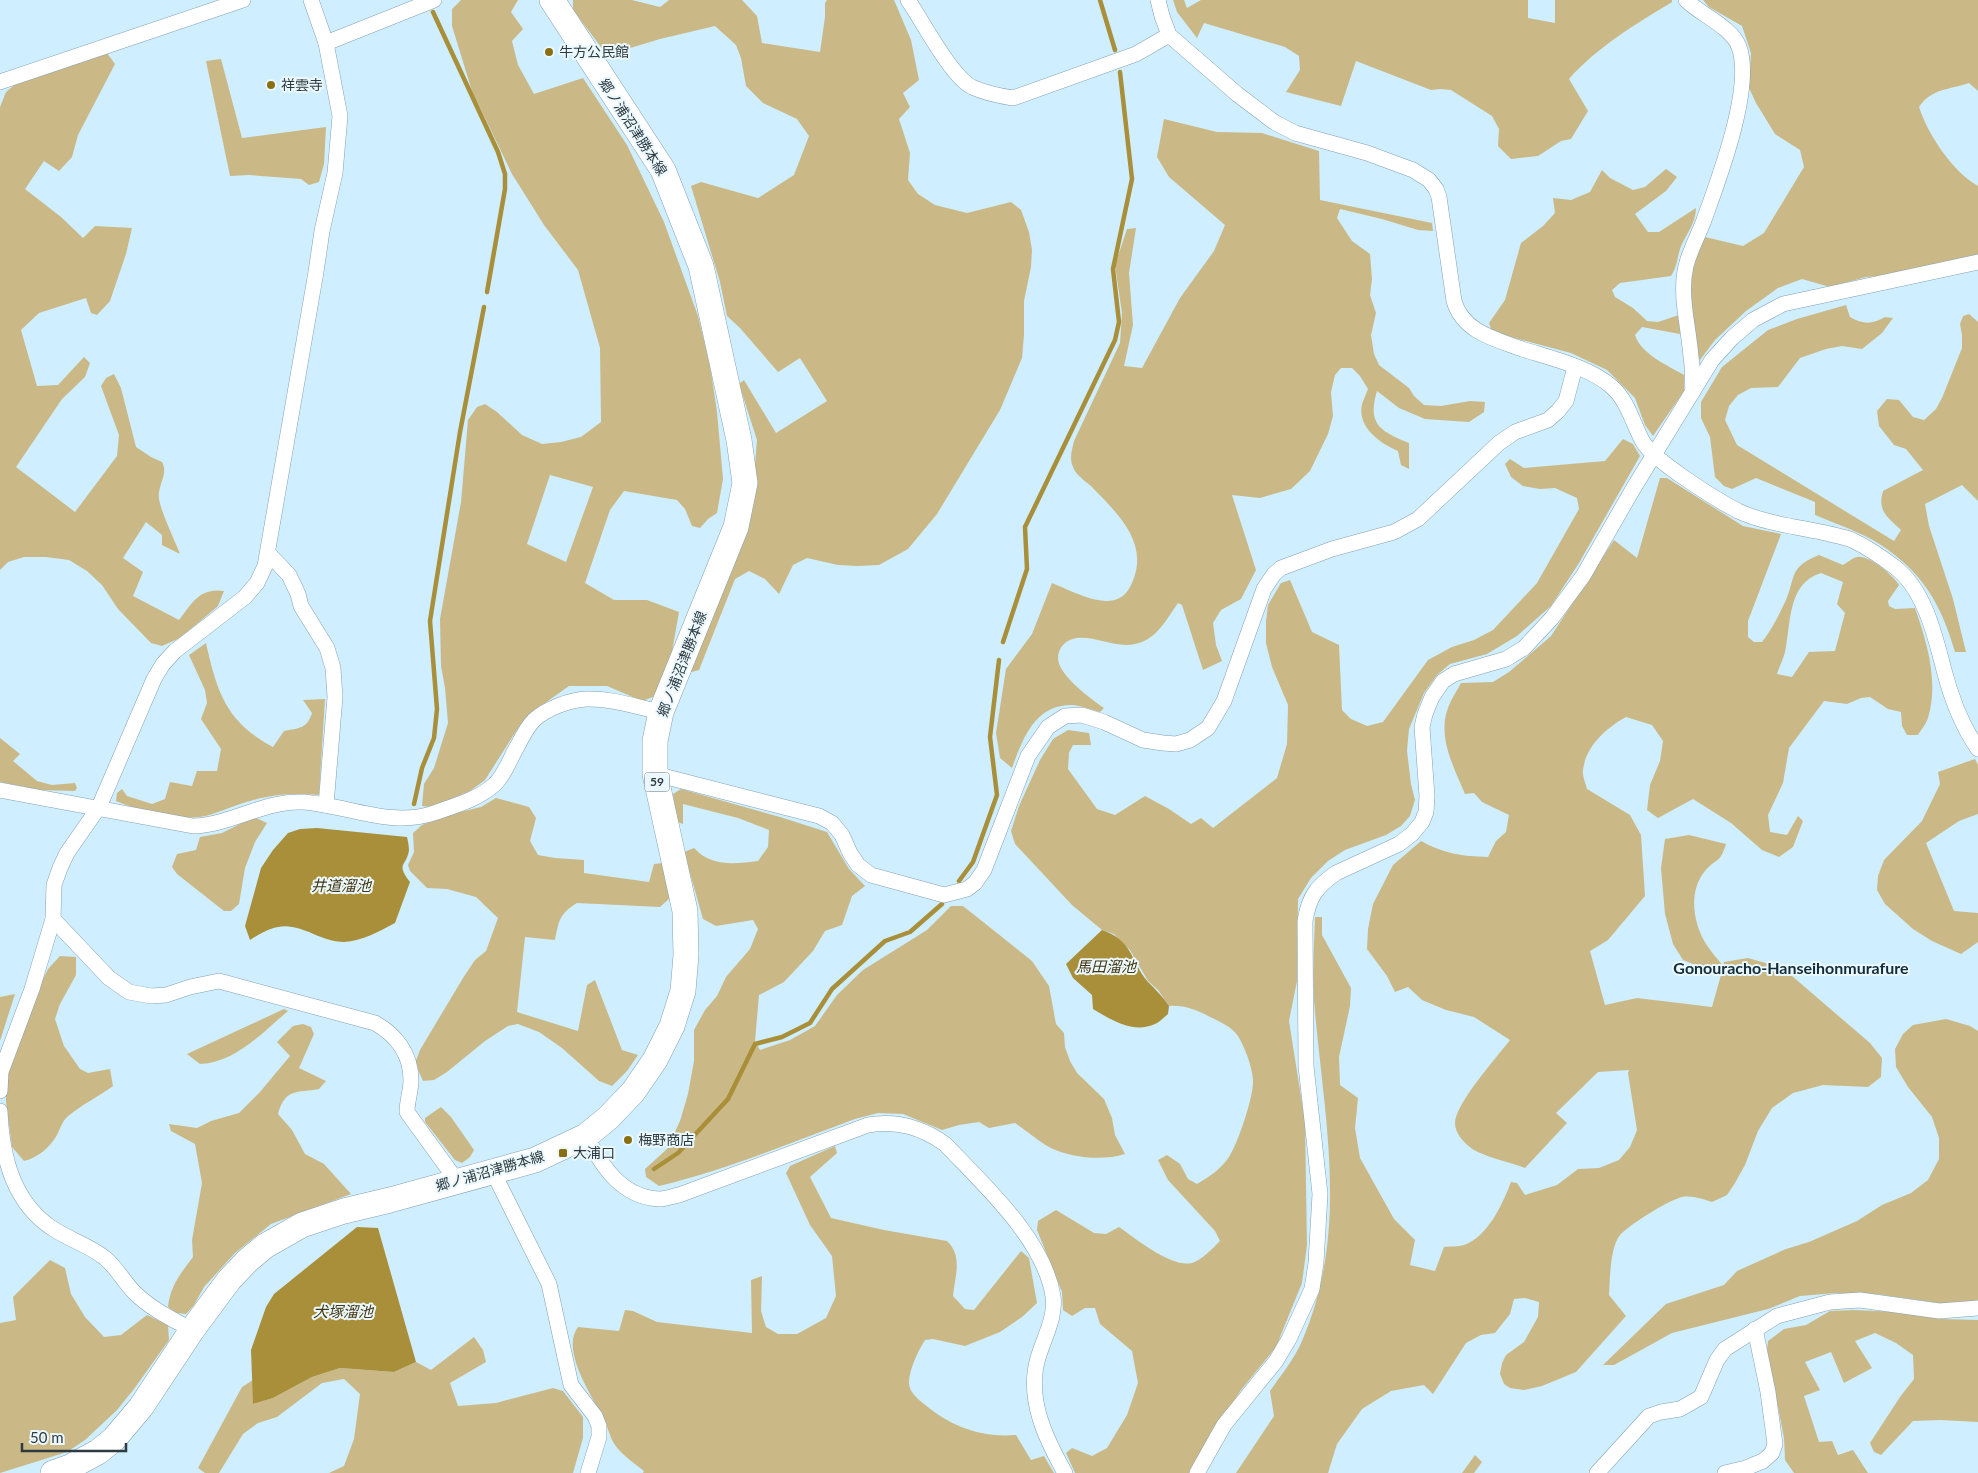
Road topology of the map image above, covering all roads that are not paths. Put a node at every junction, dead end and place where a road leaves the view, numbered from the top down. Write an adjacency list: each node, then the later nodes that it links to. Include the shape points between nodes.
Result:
1 (243, 0): 8 (street)
2 (311, 0): 10 (street)
3 (434, 0): 10 (street)
4 (552, 0): 17 (main road, 郷ノ浦沼津勝本線 / 59, via 663,170 682,215 700,266 743,466 745,483 736,527)
5 (908, 0): 9 (street, via 948,64 971,86 1013,98 1136,54)
6 (1158, 0): 9 (street)
7 (1686, 0): 14 (street, via 1734,38 1740,47 1742,79 1730,144 1692,250 1684,282)
8 (198, 7): 11 (street)
9 (1170, 35): 13 (street, via 1274,122 1295,133 1413,170 1428,180 1439,197 1458,314 1487,336)
10 (326, 43): 16 (street, via 340,116 337,152)
11 (0, 82)
12 (1978, 262): 14 (street, via 1783,304 1753,320 1732,338 1712,360)
13 (1576, 367): 15 (street, via 1594,374 1612,387 1624,401 1644,444); 19 (street, via 1566,401 1558,411 1548,420 1515,432 1498,443 1418,519 1394,532 1332,549 1281,568 1274,574 1264,589 1224,701 1208,728 1198,736 1176,744 1143,740 1082,715 1065,716 1048,727 1028,756 984,870 967,889 944,895 871,875 858,865 832,823 819,816)
14 (1693, 392): 15 (street)
15 (1654, 454): 18 (street, via 1711,496 1740,512 1850,540 1898,569 1918,594 1937,641 1958,710); 35 (street, via 1583,576 1552,618 1524,648 1506,659 1454,674 1443,681 1432,697 1422,727 1427,796 1422,822 1399,844 1336,873 1311,897 1304,921 1306,1066 1320,1194 1312,1289 1276,1362 1224,1425)
16 (268, 553): 21 (street, via 289,575 301,606 327,648 332,668 335,697); 22 (street, via 257,583 245,597 163,664)
17 (661, 712): 19 (main road, 郷ノ浦沼津勝本線 / 59); 21 (street, via 586,699 553,708 534,720 496,783 483,794 431,814 394,818)
18 (1978, 749)
19 (655, 774): 26 (main road, 郷ノ浦沼津勝本線 / 59, via 685,911 683,991 672,1026 655,1060 633,1092)
20 (0, 790): 22 (street)
21 (326, 805): 22 (street, via 278,804 218,823 193,826)
22 (99, 808): 23 (street, via 60,868 54,885)
23 (53, 920): 24 (street, via 1,1072); 28 (street, via 109,978 129,992 151,996 219,981 375,1023 385,1029 401,1046 409,1066 411,1081 407,1112)
24 (0, 1091)
25 (0, 1111): 31 (street, via 9,1169 22,1199 32,1211 56,1231 113,1265 146,1303)
26 (586, 1136): 27 (main road, 郷ノ浦沼津勝本線 / 59, via 535,1160); 34 (street, via 612,1177 629,1190 660,1199 679,1195 868,1125 906,1125 945,1144 1011,1216 1036,1249 1045,1268 1052,1290 1053,1311 1038,1359 1035,1390 1043,1428)
27 (492, 1172): 28 (main road, 郷ノ浦沼津勝本線 / 59); 33 (street, via 550,1284 571,1385 599,1426 599,1437)
28 (457, 1181): 31 (main road, 郷ノ浦沼津勝本線 / 59, via 344,1211 282,1235 247,1261 229,1280)
29 (1978, 1308): 30 (street, via 1939,1311 1860,1300 1830,1302 1777,1316)
30 (1755, 1329): 36 (street, via 1725,1349 1701,1397 1680,1409 1649,1416); 37 (street, via 1775,1444 1772,1453 1763,1461)
31 (192, 1330): 32 (main road, 郷ノ浦沼津勝本線 / 59, via 142,1407 114,1439 70,1468)
32 (52, 1473)
33 (588, 1473)
34 (1065, 1473)
35 (1197, 1473)
36 (1597, 1473)
37 (1725, 1473)

